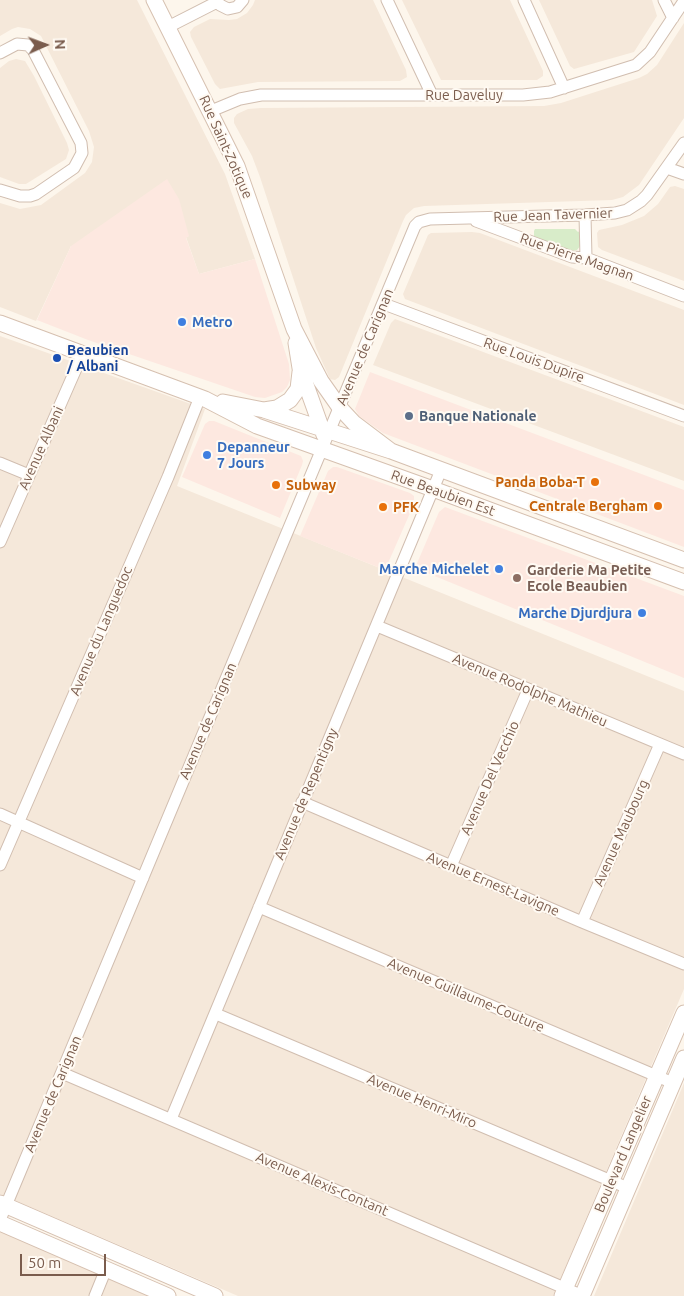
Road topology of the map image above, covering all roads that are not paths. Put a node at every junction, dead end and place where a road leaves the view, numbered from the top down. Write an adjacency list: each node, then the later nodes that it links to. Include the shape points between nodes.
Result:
1 (154, 0): 9 (street, Rue Saint-Zotique)
2 (243, 0): 6 (street, via 233,9 224,8)
3 (387, 0): 12 (street)
4 (524, 0): 11 (street)
5 (664, 0): 8 (street)
6 (217, 1): 9 (street)
7 (684, 1): 8 (street, Rue Daveluy)
8 (673, 18): 11 (street, Rue Daveluy, via 650,52 636,65)
9 (168, 27): 13 (street, Rue Saint-Zotique)
10 (0, 53): 17 (street, via 17,44 33,50 81,143 82,153 74,168 36,194 20,196)
11 (564, 88): 12 (street, Rue Daveluy, via 523,95)
12 (432, 95): 13 (street, Rue Daveluy, via 261,95 240,99)
13 (211, 111): 25 (street, Rue Saint-Zotique, via 244,183)
14 (684, 143): 15 (street, Rue Jean Tavernier)
15 (667, 168): 16 (street); 18 (street, Rue Jean Tavernier, via 647,195 634,206 615,213)
16 (684, 174)
17 (0, 190)
18 (585, 215): 19 (street, Rue Jean Tavernier); 21 (street)
19 (470, 218): 20 (street, Rue Jean Tavernier); 21 (street, Rue Pierre Magnan, via 572,258)
20 (419, 222): 23 (street, Avenue de Carignan, via 412,232)
21 (586, 258): 22 (street, Rue Pierre Magnan)
22 (684, 296)
23 (384, 304): 29 (street, Avenue de Carignan); 31 (street, Rue Louis Dupire)
24 (0, 323): 26 (street, Rue Beaubien Est)
25 (294, 329): 27 (street, Rue Saint-Zotique); 29 (street, Rue Saint-Zotique, via 320,381)
26 (82, 355): 28 (street, Rue Beaubien Est); 36 (street, Avenue Albani)
27 (300, 368): 30 (street, via 298,389 290,400 277,408); 32 (street, Rue Saint-Zotique)
28 (203, 398): 30 (street, Rue Beaubien Est); 32 (street, Rue Beaubien Est, via 257,426); 51 (street, Avenue du Languedoc)
29 (340, 408): 32 (street, Avenue de Carignan); 33 (street, Rue Beaubien Est, via 365,433)
30 (264, 410): 32 (street, Rue Beaubien Est)
31 (684, 416)
32 (326, 440): 33 (street, Rue Beaubien Est); 37 (street, Rue Beaubien Est); 54 (street, Avenue de Carignan)
33 (391, 451): 35 (street, Rue Beaubien Est)
34 (0, 463): 36 (street)
35 (441, 470): 37 (street, Avenue de Repentigny); 38 (street, Rue Beaubien Est)
36 (29, 475): 40 (street, Avenue Albani)
37 (433, 489): 39 (street, Rue Beaubien Est); 45 (street, Avenue de Repentigny)
38 (524, 500): 39 (street); 41 (street, Rue Beaubien Est)
39 (516, 520): 43 (street, Rue Beaubien Est)
40 (0, 542)
41 (644, 545): 42 (street, Rue Beaubien Est); 43 (street)
42 (684, 560)
43 (636, 565): 44 (street, Rue Beaubien Est)
44 (684, 582)
45 (377, 626): 46 (street, Avenue Rodolphe Mathieu); 49 (street, Avenue de Repentigny)
46 (528, 690): 47 (street, Avenue Rodolphe Mathieu); 53 (street, Avenue Del Vecchio)
47 (660, 744): 48 (street, Avenue Rodolphe Mathieu); 56 (street, Avenue Maubourg)
48 (684, 754)
49 (302, 802): 53 (street, Avenue Ernest-Lavigne); 55 (street, Avenue de Repentigny)
50 (0, 814): 51 (street)
51 (18, 822): 52 (street, Avenue du Languedoc); 54 (street)
52 (0, 865)
53 (451, 866): 56 (street, Avenue Ernest-Lavigne)
54 (143, 878): 61 (street, Avenue de Carignan)
55 (259, 907): 59 (street, Avenue de Repentigny); 62 (street, Avenue Guillaume-Couture)
56 (582, 922): 57 (street, Avenue Ernest-Lavigne)
57 (684, 964)
58 (684, 1013): 62 (street, Boulevard Langelier)
59 (216, 1014): 64 (street, Avenue de Repentigny); 65 (street, Avenue Henri-Miro)
60 (684, 1058): 63 (street, Boulevard Langelier)
61 (62, 1073): 64 (street, Avenue Alexis-Contant); 67 (street, Avenue de Carignan)
62 (657, 1076): 63 (street, Avenue Guillaume-Couture); 65 (street, Boulevard Langelier)
63 (674, 1083): 66 (street, Boulevard Langelier)
64 (171, 1119): 70 (street, Avenue Alexis-Contant)
65 (611, 1182): 66 (street, Avenue Henri-Miro); 70 (street, Boulevard Langelier)
66 (628, 1188): 74 (street, Boulevard Langelier)
67 (3, 1204): 68 (street, Avenue de Carignan); 73 (street)
68 (0, 1221): 69 (street)
69 (106, 1270): 71 (street); 72 (street)
70 (564, 1292): 74 (street, Avenue Alexis-Contant)
71 (95, 1296)
72 (168, 1296)
73 (215, 1296)
74 (582, 1296)

